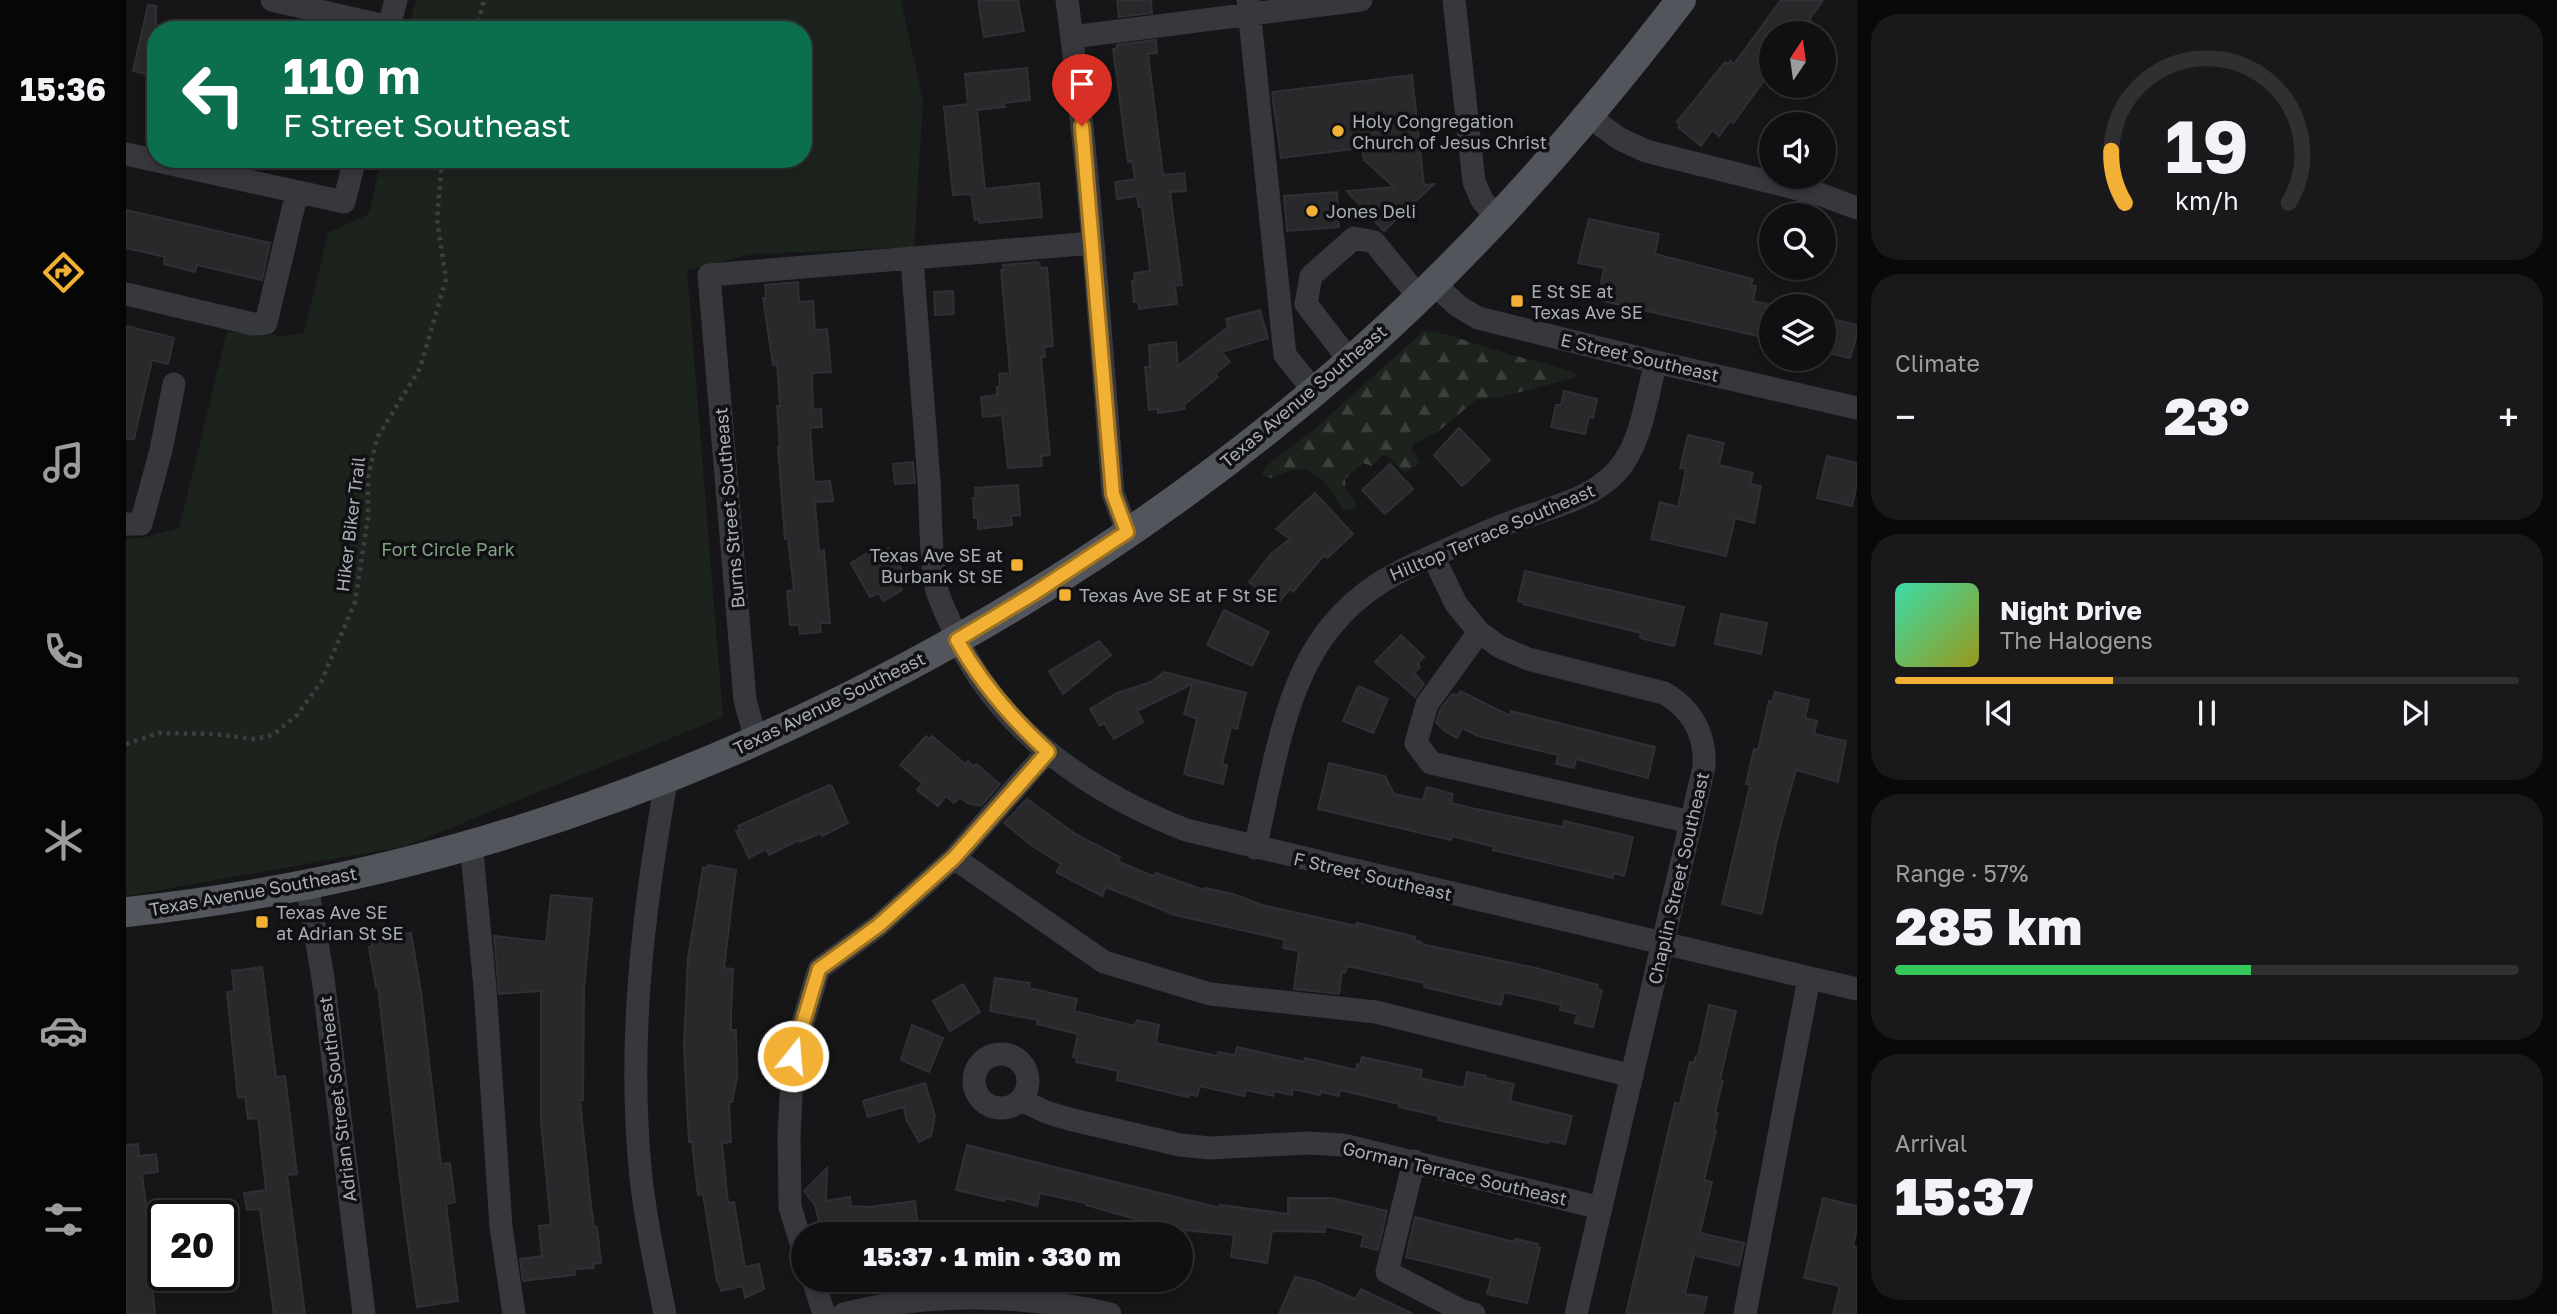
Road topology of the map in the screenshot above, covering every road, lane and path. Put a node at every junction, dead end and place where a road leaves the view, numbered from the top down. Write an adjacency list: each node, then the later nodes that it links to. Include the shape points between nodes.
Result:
1 (272, 0): 9 (street)
2 (396, 0): 10 (street)
3 (484, 0): 11 (path)
4 (1067, 0): 12 (street)
5 (1361, 0): 8 (street)
6 (1454, 0): 21 (street, via 1474,182)
7 (1681, 0): 13 (main road, Texas Avenue Southeast)
8 (1249, 7): 12 (street); 29 (street, via 1285,355)
9 (360, 21)
10 (391, 21)
11 (478, 21)
12 (1072, 37): 22 (street)
13 (1588, 116): 20 (street, via 1646,151); 21 (main road, Texas Avenue Southeast)
14 (126, 154): 15 (street)
15 (147, 159)
16 (189, 168): 19 (street)
17 (353, 168): 19 (street, via 344,202)
18 (441, 168): 37 (path, Hiker Biker Trail, via 437,220 446,279 420,368 377,438 368,477 368,518 355,602 321,682 297,715 273,736 159,733)
19 (297, 192): 25 (street, via 266,323 253,324)
20 (1857, 208)
21 (1497, 219): 24 (main road, Texas Avenue Southeast)
22 (1094, 243): 23 (street); 32 (street, via 1113,494)
23 (912, 258): 35 (street, F Street Southeast, via 937,589); 36 (street, Burns Street Southeast, via 709,275 746,701)
24 (1426, 290): 26 (main road, Texas Avenue Southeast); 26 (street, E Street Southeast, via 1374,242 1354,238 1311,276 1306,304); 27 (street, E Street Southeast, via 1478,318)
25 (126, 294)
26 (1350, 361): 29 (main road, Texas Avenue Southeast)
27 (1656, 362): 30 (street, E Street Southeast); 33 (street, Hilltop Terrace Southeast, via 1630,452 1607,481 1586,494)
28 (174, 384): 31 (street, via 141,524)
29 (1314, 391): 32 (main road, Texas Avenue Southeast, via 1234,456)
30 (1857, 408)
31 (126, 524)
32 (1127, 532): 35 (main road, Texas Avenue Southeast)
33 (1433, 556): 34 (street, Chaplin Street Southeast, via 1456,604); 42 (street, Hilltop Terrace Southeast, via 1376,583 1346,608 1322,639 1290,706)
34 (1479, 632): 40 (street, Chaplin Street Southeast, via 1528,659 1655,689 1681,704 1694,719 1704,747); 40 (street, via 1427,705 1416,743 1431,763)
35 (957, 640): 36 (main road, Texas Avenue Southeast); 38 (street, F Street Southeast, via 997,701)
36 (756, 740): 39 (main road, Texas Avenue Southeast)
37 (126, 744)
38 (1048, 752): 42 (street, F Street Southeast, via 1094,785 1150,816); 43 (street)
39 (667, 777): 41 (main road, Texas Avenue Southeast); 58 (street, via 646,906 635,1057 641,1178)
40 (1691, 822): 46 (street, Chaplin Street Southeast)
41 (471, 843): 44 (main road, Texas Avenue Southeast); 57 (street, via 501,1227)
42 (1255, 848): 46 (street, F Street Southeast)
43 (954, 858): 49 (street, via 1104,962 1210,994 1376,1013); 53 (street, via 878,926 819,969 793,1056 789,1136 790,1207)
44 (307, 885): 45 (main road, Texas Avenue Southeast); 56 (street, Adrian Street Southeast, via 323,978)
45 (126, 912)
46 (1663, 944): 47 (street, F Street Southeast); 49 (street, Chaplin Street Southeast)
47 (1809, 978): 48 (street, F Street Southeast); 64 (street)
48 (1857, 989)
49 (1632, 1076): 52 (street, Chaplin Street Southeast)
50 (1021, 1100): 51 (street, Gorman Terrace Southeast, via 1062,1117 1180,1145 1329,1143)
51 (1414, 1161): 52 (street, Gorman Terrace Southeast); 62 (street, via 1387,1272)
52 (1601, 1208): 63 (street, Chaplin Street Southeast)
53 (795, 1222)
54 (817, 1292): 59 (street)
55 (959, 1306): 60 (street, via 894,1303); 61 (street, via 1027,1300)
56 (364, 1314)
57 (514, 1314)
58 (665, 1314)
59 (824, 1314)
60 (844, 1314)
61 (1110, 1314)
62 (1474, 1314)
63 (1576, 1314)
64 (1745, 1314)

